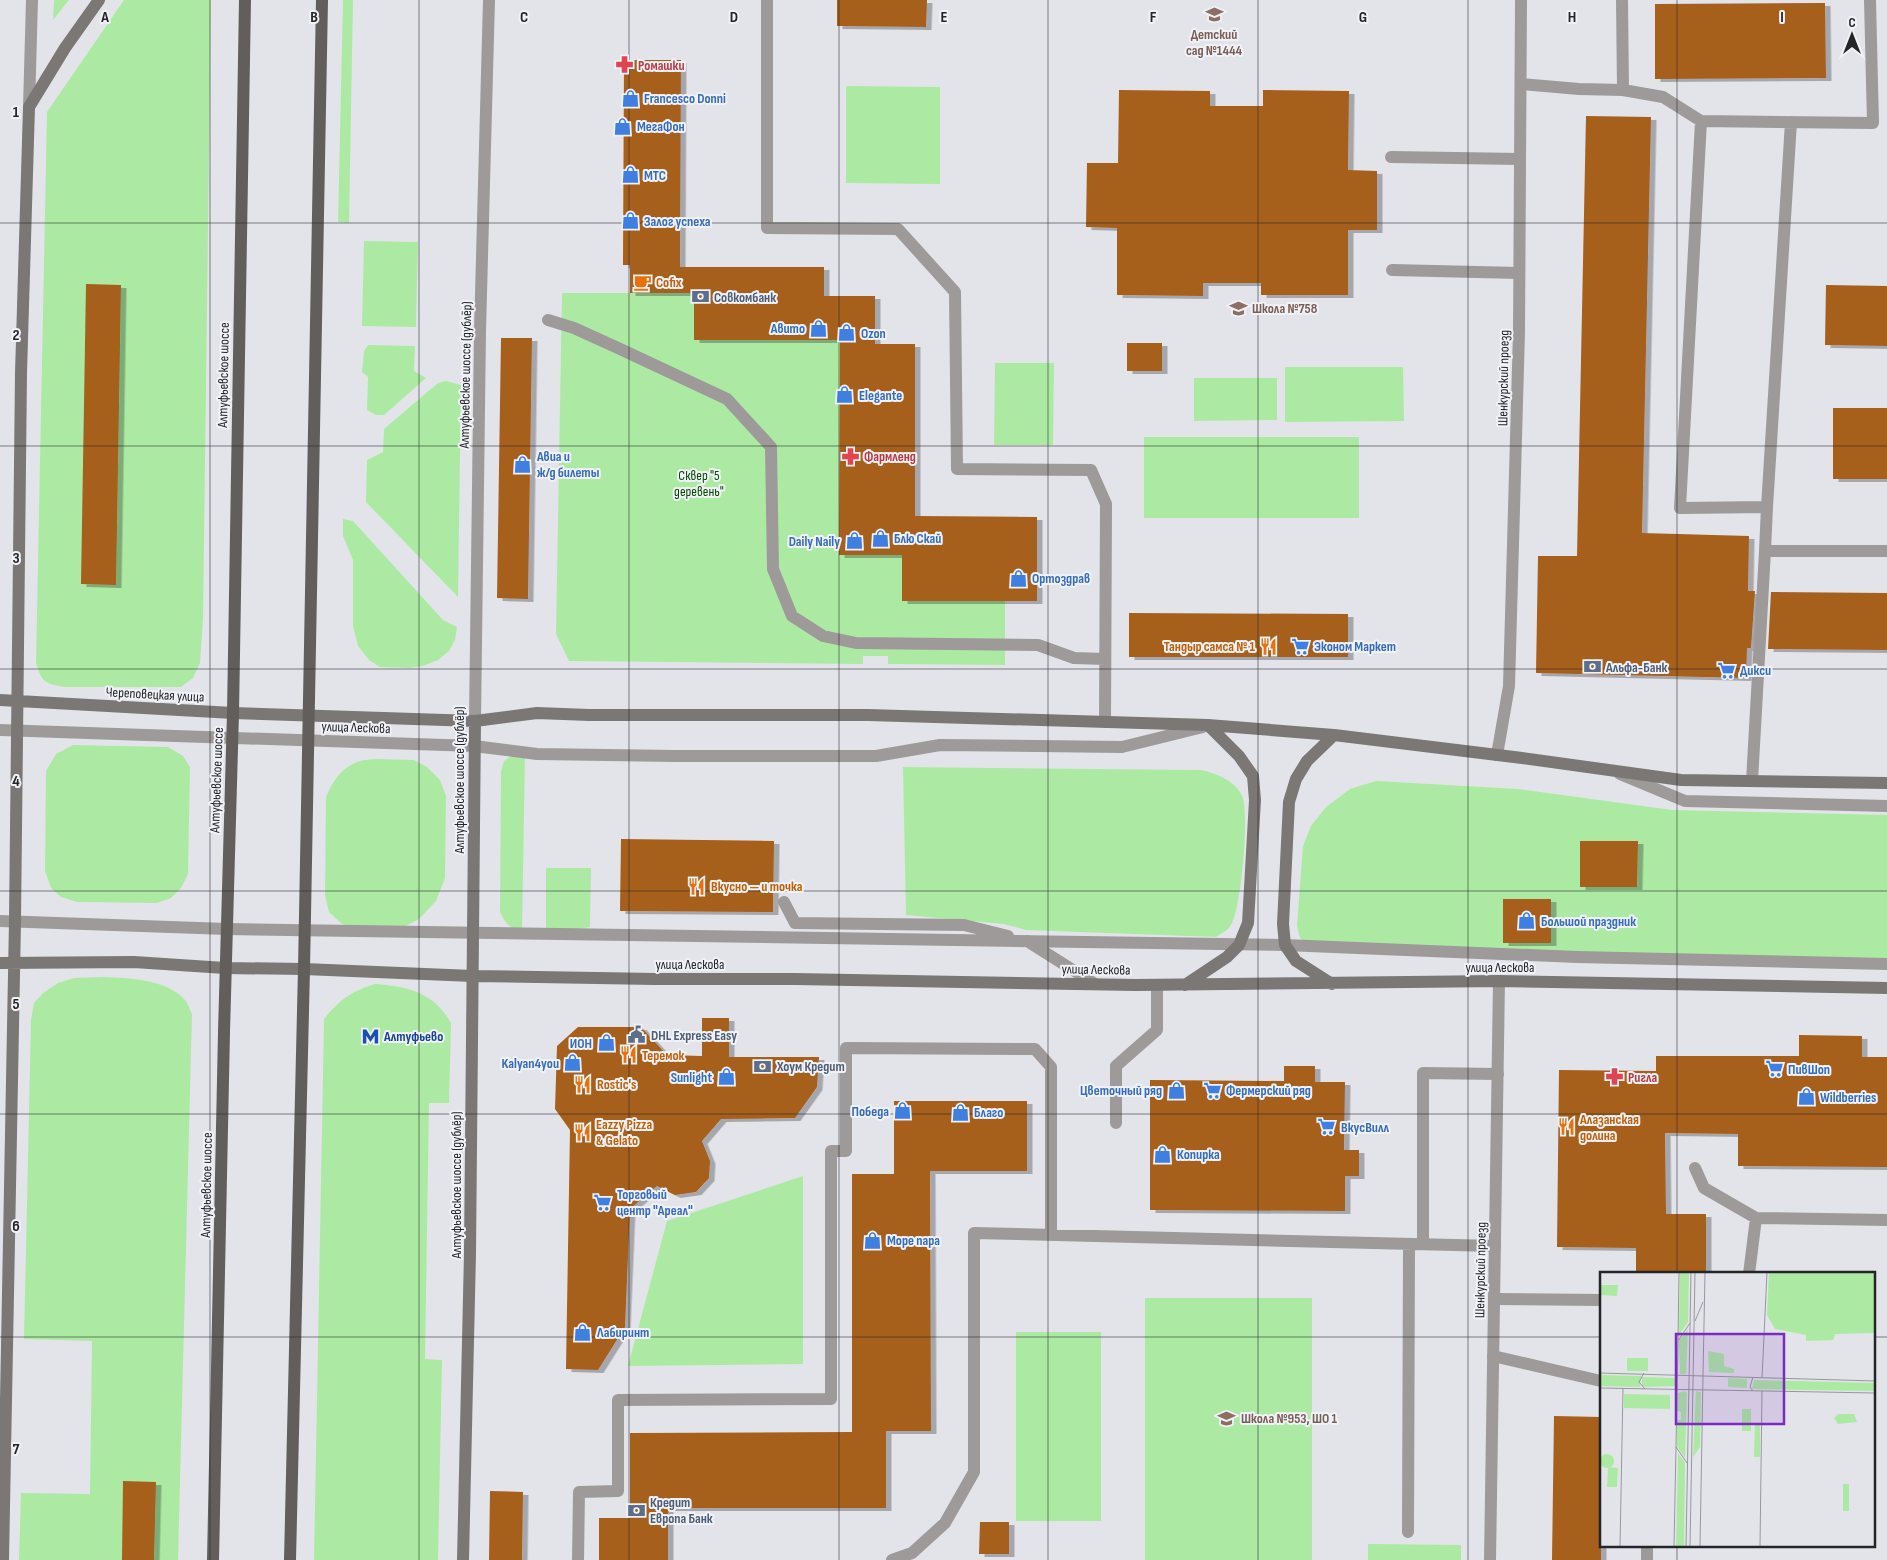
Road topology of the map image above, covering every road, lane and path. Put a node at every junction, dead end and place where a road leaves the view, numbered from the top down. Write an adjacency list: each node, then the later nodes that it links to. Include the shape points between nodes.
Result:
1 (32, 0): 12 (street)
2 (98, 0): 12 (main road)
3 (245, 0): 26 (main road, Алтуфьевское шоссе)
4 (322, 0): 27 (main road)
5 (489, 0): 28 (street, Алтуфьевское шоссе (дублёр))
6 (768, 0): 23 (street, via 767,228 898,229 955,292 957,469 1091,470 1106,504)
7 (1521, 0): 10 (street, Шенкурский проезд)
8 (1622, 0): 11 (street)
9 (1870, 0): 14 (street, via 1873,123)
10 (1520, 84): 11 (street); 16 (street, Шенкурский проезд)
11 (1623, 90): 13 (street, via 1664,97)
12 (30, 108): 25 (main road, via 21,373)
13 (1701, 121): 14 (street); 20 (street, via 1680,508)
14 (1791, 122): 20 (street)
15 (1391, 158): 16 (street)
16 (1520, 159): 18 (street, Шенкурский проезд)
17 (1392, 270): 18 (street)
18 (1519, 273): 37 (street, Шенкурский проезд, via 1510,686)
19 (548, 320): 23 (street, via 574,328 726,399 771,447 773,569 792,616 824,636 856,643 1038,645 1074,658)
20 (1767, 507): 21 (street)
21 (1766, 551): 22 (street); 39 (street)
22 (1887, 551)
23 (1105, 659): 29 (street)
24 (0, 700): 25 (main road, Череповецкая улица)
25 (17, 700): 26 (main road, Череповецкая улица); 32 (main road)
26 (233, 713): 27 (main road, Череповецкая улица); 34 (main road, Алтуфьевское шоссе)
27 (308, 715): 28 (main road, улица Лескова); 35 (main road)
28 (475, 721): 29 (main road, улица Лескова, via 537,713 868,715); 36 (main road, Алтуфьевское шоссе (дублёр))
29 (1105, 722): 30 (main road, улица Лескова)
30 (1208, 725): 33 (main road, улица Лескова); 36 (street, улица Лескова, via 1122,747 940,745 876,756 537,754); 49 (main road, via 1254,776 1248,923)
31 (0, 730): 32 (street)
32 (16, 731): 34 (street); 44 (main road)
33 (1334, 735): 37 (main road, улица Лескова); 50 (main road, via 1307,761 1296,779 1289,802 1283,924)
34 (232, 738): 35 (street); 45 (main road, Алтуфьевское шоссе)
35 (308, 740): 36 (street, улица Лескова); 46 (main road)
36 (474, 746): 47 (main road, Алтуфьевское шоссе (дублёр))
37 (1497, 755): 38 (main road, улица Лескова)
38 (1614, 772): 39 (main road, улица Лескова, via 1680,780); 41 (street, улица Лескова, via 1685,801)
39 (1752, 781): 40 (main road, улица Лескова)
40 (1887, 783)
41 (1887, 806)
42 (784, 902): 48 (street, via 795,923 964,925)
43 (0, 921): 44 (street)
44 (15, 921): 45 (street); 52 (main road)
45 (227, 929): 46 (street); 54 (main road, Алтуфьевское шоссе)
46 (304, 929): 47 (street, улица Лескова); 55 (main road)
47 (473, 932): 48 (street, улица Лескова); 56 (main road, Алтуфьевское шоссе (дублёр))
48 (1028, 942): 49 (street, улица Лескова); 58 (street)
49 (1239, 945): 50 (street, улица Лескова); 61 (main road, via 1228,957)
50 (1285, 945): 53 (street, улица Лескова, via 1577,958); 59 (main road, via 1296,961)
51 (0, 963): 52 (main road)
52 (14, 963): 54 (main road, via 134,962); 75 (main road)
53 (1887, 964)
54 (225, 968): 55 (main road); 80 (main road, Алтуфьевское шоссе)
55 (304, 969): 56 (main road, улица Лескова); 81 (main road)
56 (473, 976): 58 (main road, улица Лескова); 82 (main road, Алтуфьевское шоссе (дублёр))
57 (1499, 982): 59 (main road, улица Лескова); 62 (main road, улица Лескова); 63 (street, Шенкурский проезд)
58 (1095, 984): 60 (main road, улица Лескова)
59 (1332, 984): 61 (main road, улица Лескова)
60 (1157, 985): 61 (main road, улица Лескова); 64 (street, via 1157,1030 1116,1066)
61 (1185, 985)
62 (1887, 988)
63 (1498, 1074): 70 (street, via 1423,1073); 71 (street, Шенкурский проезд)
64 (1116, 1123)
65 (1696, 1168): 66 (street, via 1704,1188)
66 (1756, 1218): 67 (street); 72 (street)
67 (1887, 1220)
68 (1051, 1234): 69 (street); 83 (street, via 1051,1067 1035,1048 846,1048 846,1151 831,1151 831,1399 618,1400 618,1491 579,1492); 84 (street, via 974,1233 974,1472 945,1523 912,1553)
69 (1409, 1244): 70 (street); 78 (street)
70 (1423, 1244): 71 (street)
71 (1495, 1246): 73 (street, Шенкурский проезд)
72 (1749, 1272)
73 (1494, 1299): 74 (street); 76 (street, Шенкурский проезд)
74 (1600, 1300)
75 (4, 1328): 79 (main road)
76 (1493, 1356): 77 (street); 85 (street, Шенкурский проезд)
77 (1600, 1381)
78 (1408, 1532)
79 (2, 1560)
80 (213, 1560)
81 (290, 1560)
82 (463, 1560)
83 (578, 1560)
84 (892, 1560)
85 (1490, 1560)

